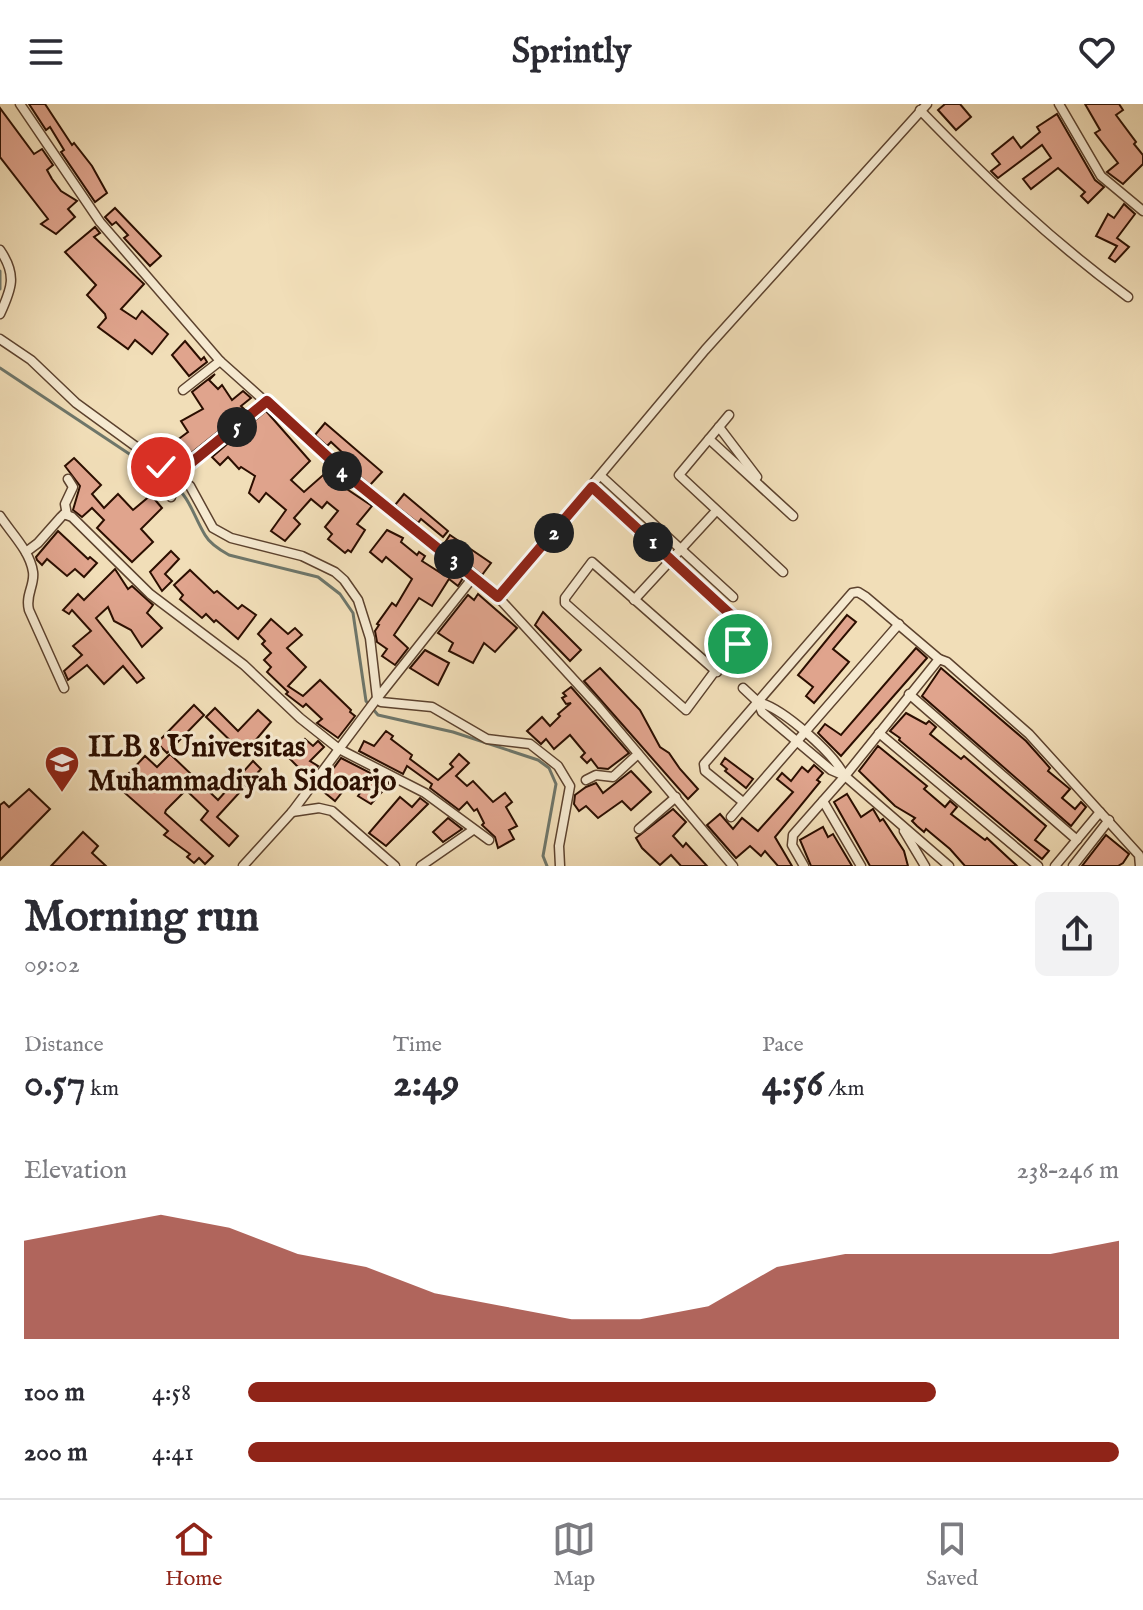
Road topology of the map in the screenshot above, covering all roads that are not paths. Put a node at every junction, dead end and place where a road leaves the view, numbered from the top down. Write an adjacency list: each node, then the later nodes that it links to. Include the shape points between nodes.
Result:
1 (20, 104): 9 (street, via 100,222)
2 (1059, 104): 4 (street, via 1101,176)
3 (923, 107): 6 (street, via 994,186 1063,249); 15 (street, via 705,350)
4 (1143, 211)
5 (0, 250): 7 (street, via 14,279)
6 (1128, 297)
7 (0, 314)
8 (0, 339): 16 (street)
9 (220, 361): 10 (street); 11 (street)
10 (183, 390)
11 (267, 401): 16 (street); 29 (street, via 353,480)
12 (729, 415): 13 (street)
13 (719, 427): 14 (street); 20 (street)
14 (709, 439): 20 (street); 21 (street, via 679,475)
15 (601, 476): 18 (street); 25 (street)
16 (172, 478): 19 (street, via 165,489); 39 (street, via 190,486 211,526 222,534 302,556 335,572 352,589 370,638)
17 (68, 479): 22 (street, via 73,487 65,504)
18 (592, 487): 27 (street); 30 (street)
19 (171, 497)
20 (773, 497): 24 (street)
21 (716, 511): 25 (street); 28 (street)
22 (67, 515): 26 (street); 44 (street, via 150,594 244,665)
23 (0, 516): 26 (street)
24 (793, 516)
25 (681, 549): 27 (street); 31 (street)
26 (26, 552): 36 (street, via 33,571 29,610)
27 (671, 559): 32 (street); 35 (street, via 743,626 738,644)
28 (783, 572)
29 (474, 576): 30 (street); 39 (street)
30 (498, 597): 45 (street)
31 (733, 597)
32 (634, 600): 35 (street); 35 (street, via 592,562 565,603 686,710)
33 (899, 624): 34 (street); 40 (street, via 866,597 852,593); 41 (street)
34 (939, 659): 38 (street); 52 (street, via 1029,734)
35 (717, 672)
36 (64, 688)
37 (743, 688): 40 (street)
38 (909, 694): 42 (street); 59 (street)
39 (376, 700): 44 (street); 63 (street, via 432,707 487,739 522,742 546,754 570,786)
40 (758, 702): 41 (street, via 770,705); 43 (street, via 762,712); 50 (street, via 703,768)
41 (804, 733): 43 (street); 46 (street, via 837,761)
42 (879, 733): 46 (street); 69 (street)
43 (797, 741): 46 (street); 50 (street)
44 (339, 749): 51 (street); 57 (street, via 425,793)
45 (638, 754): 47 (street, via 613,777); 48 (street)
46 (845, 776): 49 (street); 55 (street)
47 (586, 780)
48 (676, 797): 56 (street); 64 (street)
49 (823, 801): 65 (street, via 791,837); 66 (street)
50 (743, 802): 53 (street)
51 (292, 812): 60 (street); 61 (street, via 332,811)
52 (1100, 812): 54 (street); 59 (street)
53 (731, 817)
54 (1109, 820): 71 (street); 72 (street, via 1139,855)
55 (900, 824): 67 (street); 68 (street)
56 (639, 829)
57 (473, 830): 58 (street); 62 (street)
58 (489, 840)
59 (1077, 840): 70 (street)
60 (243, 866)
61 (395, 866)
62 (421, 866)
63 (560, 866)
64 (733, 866)
65 (804, 866)
66 (861, 866)
67 (925, 866)
68 (949, 866)
69 (1038, 866)
70 (1055, 866)
71 (1073, 866)
72 (1140, 866)

